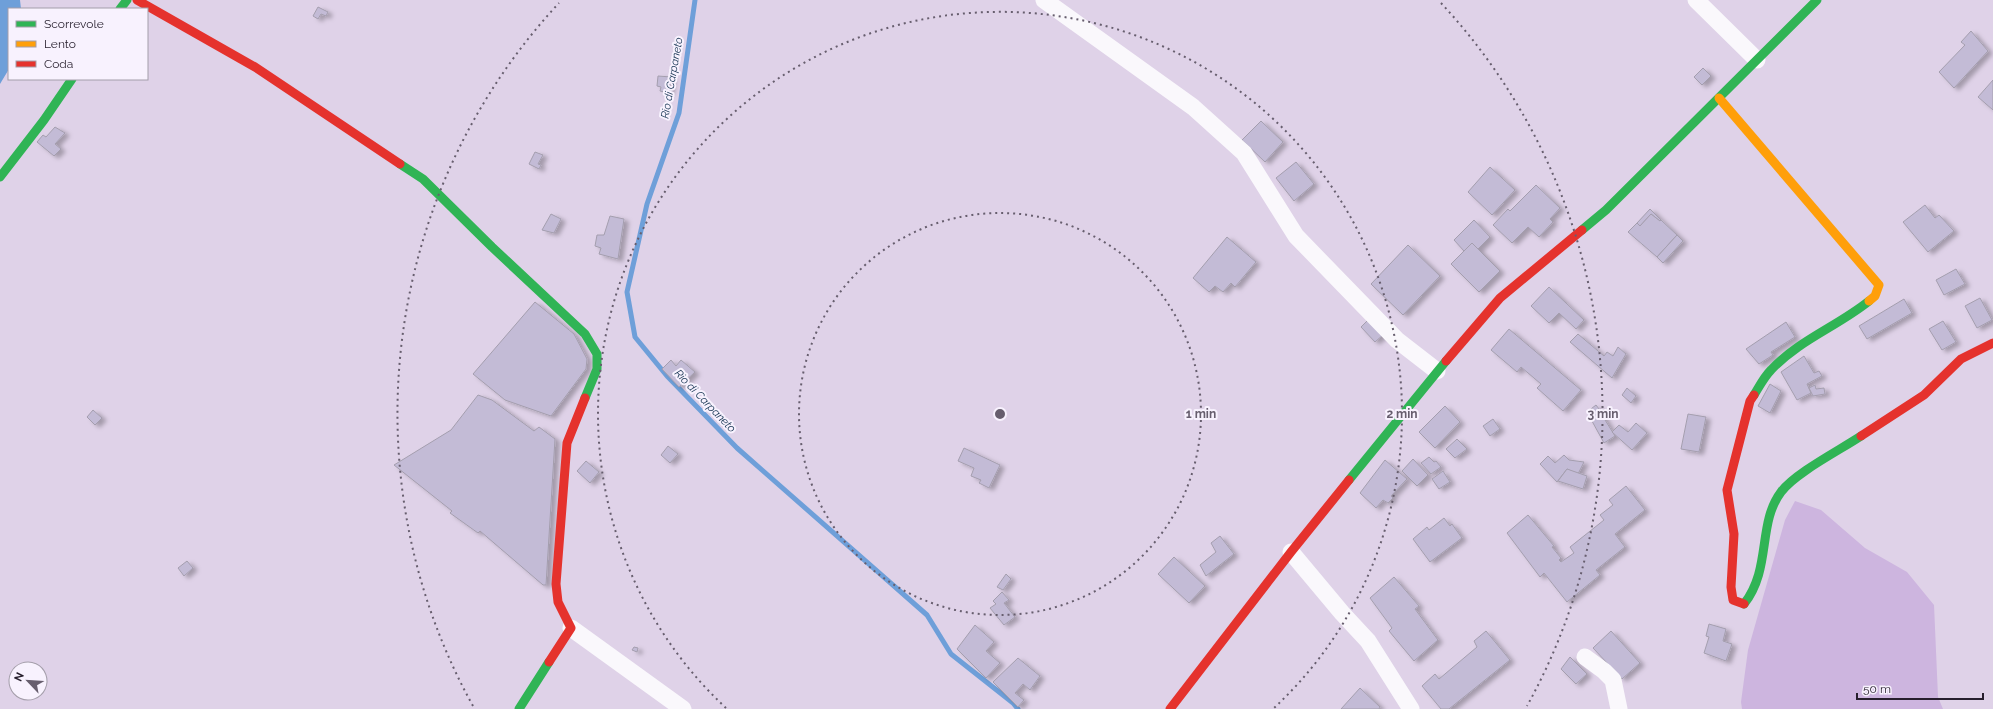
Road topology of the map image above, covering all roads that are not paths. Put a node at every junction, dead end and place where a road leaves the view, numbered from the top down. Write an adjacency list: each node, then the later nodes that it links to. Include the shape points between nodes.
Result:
1 (127, 0): 6 (street)
2 (137, 0): 14 (street, via 256,67 423,178 585,334 597,354 597,369 567,443 556,584 558,602)
3 (1044, 0): 12 (street, via 1193,107 1244,153 1296,236 1397,340)
4 (1696, 0): 7 (street)
5 (1817, 0): 7 (street)
6 (121, 8)
7 (1757, 60): 9 (street)
8 (71, 80): 10 (street)
9 (1720, 98): 11 (street, via 1879,284 1875,296 1854,313 1808,340 1770,370 1750,401 1727,490 1734,534 1731,587 1733,600 1743,606 1749,600 1758,580 1772,511 1780,493 1798,477 1924,395 1961,359); 12 (street, via 1606,210 1500,298)
10 (0, 177)
11 (1993, 343)
12 (1437, 371): 13 (street)
13 (1291, 552): 18 (street); 19 (street, via 1368,641)
14 (571, 628): 16 (street); 17 (street)
15 (1585, 657): 20 (street, via 1612,680)
16 (519, 709)
17 (683, 709)
18 (1170, 709)
19 (1411, 709)
20 (1619, 709)

